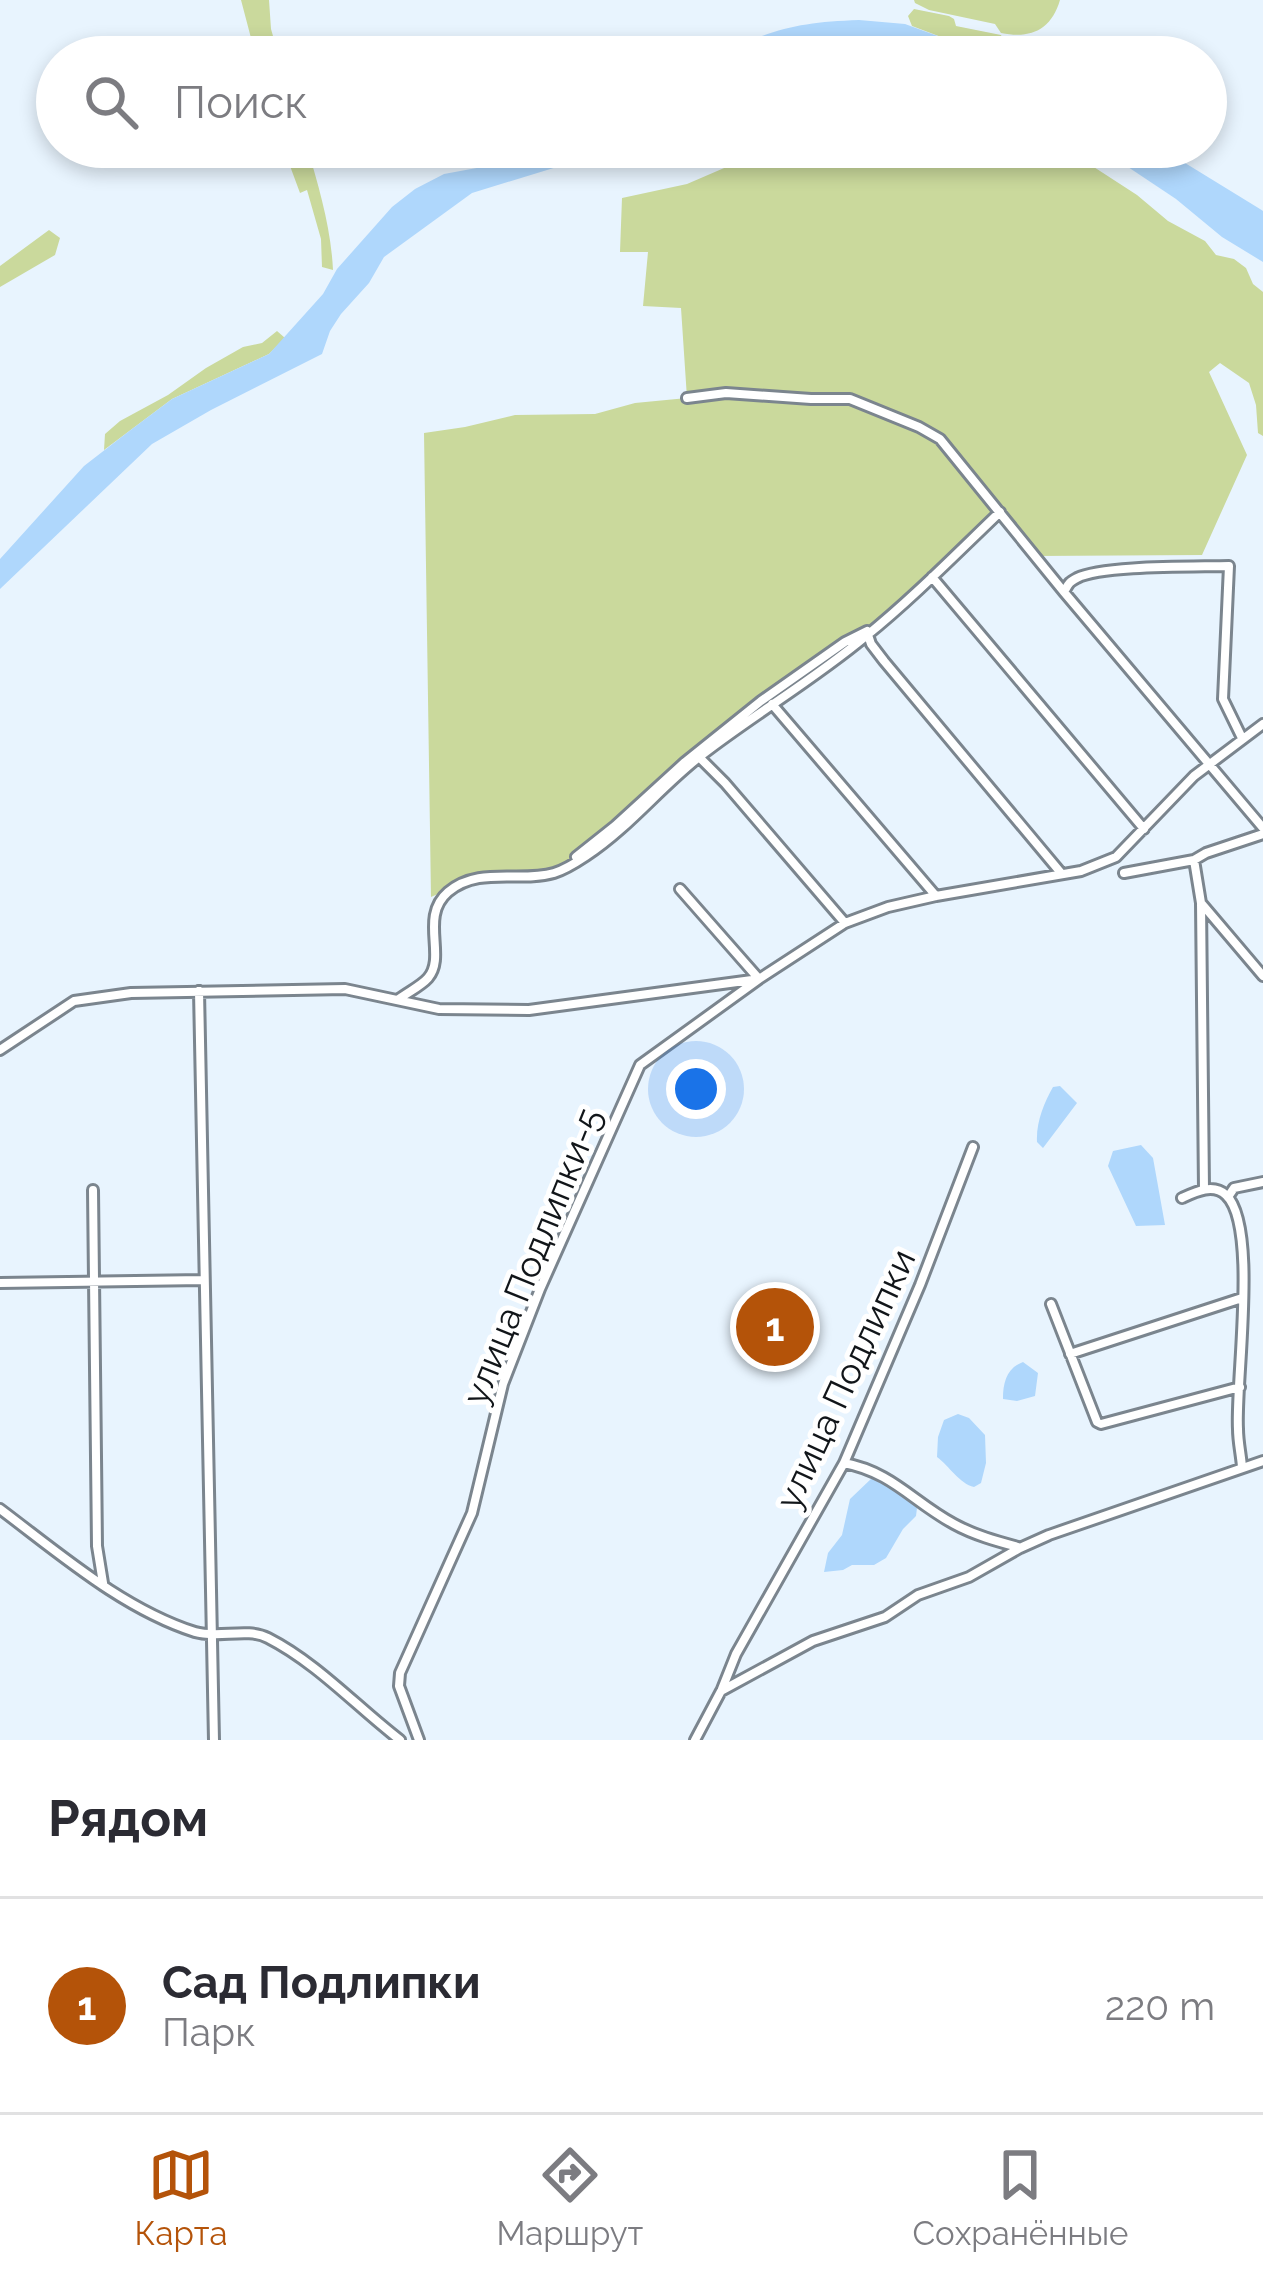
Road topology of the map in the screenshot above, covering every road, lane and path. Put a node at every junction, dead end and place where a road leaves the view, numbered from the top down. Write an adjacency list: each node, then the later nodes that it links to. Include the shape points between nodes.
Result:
1 (687, 398): 2 (street, via 726,393 865,403 940,439)
2 (1000, 512): 3 (street); 4 (street)
3 (932, 577): 5 (street); 11 (street)
4 (1064, 592): 8 (street, via 1080,576 1101,572 1229,566 1222,700); 10 (street)
5 (872, 631): 6 (street); 14 (street, via 761,701); 15 (street, via 895,676)
6 (772, 704): 9 (street); 18 (street)
7 (1263, 724): 8 (street, улица Подлипки-5)
8 (1242, 738): 10 (street, улица Подлипки-5)
9 (699, 757): 14 (street, via 622,829); 20 (street)
10 (1210, 764): 11 (street, улица Подлипки-5); 12 (street)
11 (1144, 829): 15 (street, улица Подлипки-5, via 1116,857)
12 (1263, 831): 13 (street)
13 (1194, 860): 16 (street); 19 (street)
14 (556, 872): 24 (street, via 501,874 447,893 434,916 431,974)
15 (1060, 873): 18 (street, улица Подлипки-5)
16 (1124, 873)
17 (680, 889): 22 (street)
18 (935, 896): 20 (street, улица Подлипки-5)
19 (1201, 903): 21 (street); 28 (street)
20 (845, 923): 22 (street, улица Подлипки-5)
21 (1263, 976)
22 (759, 979): 24 (street, via 529,1010 439,1009); 49 (street, улица Подлипки-5, via 640,1065 540,1289 503,1384 472,1513 400,1673)
23 (199, 992): 24 (street, via 346,989); 25 (street, via 74,1001); 32 (street)
24 (399, 999)
25 (0, 1049)
26 (973, 1148): 40 (street, улица Подлипки)
27 (1263, 1182): 30 (street)
28 (1204, 1189): 30 (street); 31 (street)
29 (93, 1190): 33 (street)
30 (1228, 1197): 35 (street, via 1244,1261)
31 (1182, 1198)
32 (203, 1280): 33 (street); 45 (street)
33 (94, 1282): 34 (street); 44 (street)
34 (0, 1283)
35 (1242, 1298): 37 (street); 38 (street)
36 (1051, 1304): 37 (street)
37 (1070, 1354): 38 (street, via 1101,1424)
38 (1240, 1387): 41 (street)
39 (1263, 1461): 41 (street)
40 (844, 1463): 43 (street, via 868,1467 954,1524); 46 (street, улица Подлипки)
41 (1242, 1467): 43 (street)
42 (0, 1509): 44 (street)
43 (1019, 1548): 46 (street)
44 (104, 1585): 45 (street)
45 (211, 1635): 47 (street); 48 (street, via 271,1639)
46 (721, 1690): 50 (street, улица Подлипки)
47 (214, 1740)
48 (400, 1740)
49 (419, 1740)
50 (695, 1740)

